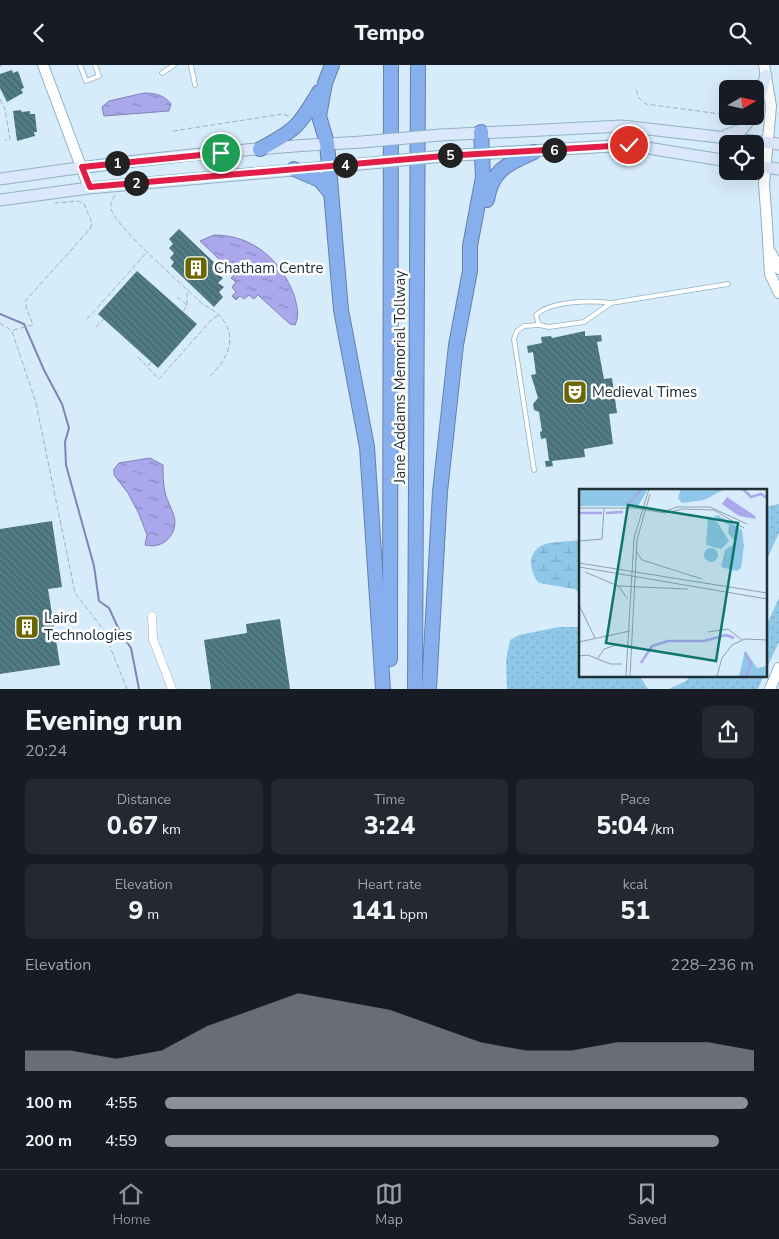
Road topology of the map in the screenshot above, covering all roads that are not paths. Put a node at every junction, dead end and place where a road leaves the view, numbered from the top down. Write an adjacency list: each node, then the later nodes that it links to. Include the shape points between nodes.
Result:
1 (43, 65): 25 (street)
2 (80, 65): 3 (lane, via 86,81 99,76)
3 (95, 65)
4 (174, 65): 10 (lane)
5 (192, 65): 12 (lane)
6 (332, 65): 11 (highway)
7 (391, 65): 46 (highway, Jane Addams Memorial Tollway)
8 (418, 65): 47 (highway, Jane Addams Memorial Tollway)
9 (765, 70): 18 (street)
10 (162, 73)
11 (325, 83): 17 (highway, via 319,116); 19 (highway, via 300,125)
12 (195, 85)
13 (746, 125): 15 (main road, via 741,131)
14 (481, 133): 16 (main road, via 602,126); 17 (main road, bridge); 21 (highway)
15 (727, 135)
16 (719, 136)
17 (328, 143): 19 (main road); 24 (highway)
18 (774, 143): 23 (street)
19 (260, 149): 25 (main road)
20 (534, 152): 21 (main road); 22 (main road, via 629,145); 36 (highway, via 503,168 491,183 478,255)
21 (482, 154): 24 (main road, bridge); 36 (highway, via 483,177 470,246)
22 (719, 160)
23 (764, 160)
24 (329, 166): 27 (main road); 32 (highway)
25 (82, 167): 29 (main road); 31 (street)
26 (764, 167): 28 (main road)
27 (294, 169): 31 (main road); 32 (highway, via 320,180)
28 (779, 169)
29 (0, 179)
30 (763, 180): 34 (street)
31 (90, 187): 33 (main road)
32 (331, 193): 45 (highway, via 341,310 367,447)
33 (0, 200)
34 (770, 250): 35 (street); 38 (street, via 770,274)
35 (779, 269)
36 (470, 271): 48 (highway, via 456,345 441,483)
37 (728, 284): 39 (lane)
38 (779, 293)
39 (611, 303): 40 (lane, via 584,322 549,327); 40 (lane, via 592,300 543,308 536,315)
40 (538, 325): 41 (lane, via 524,326 514,339)
41 (534, 470)
42 (152, 616): 44 (street, via 154,639)
43 (779, 668): 49 (street)
44 (172, 689)
45 (383, 689)
46 (390, 689)
47 (415, 689)
48 (428, 689)
49 (770, 689)

